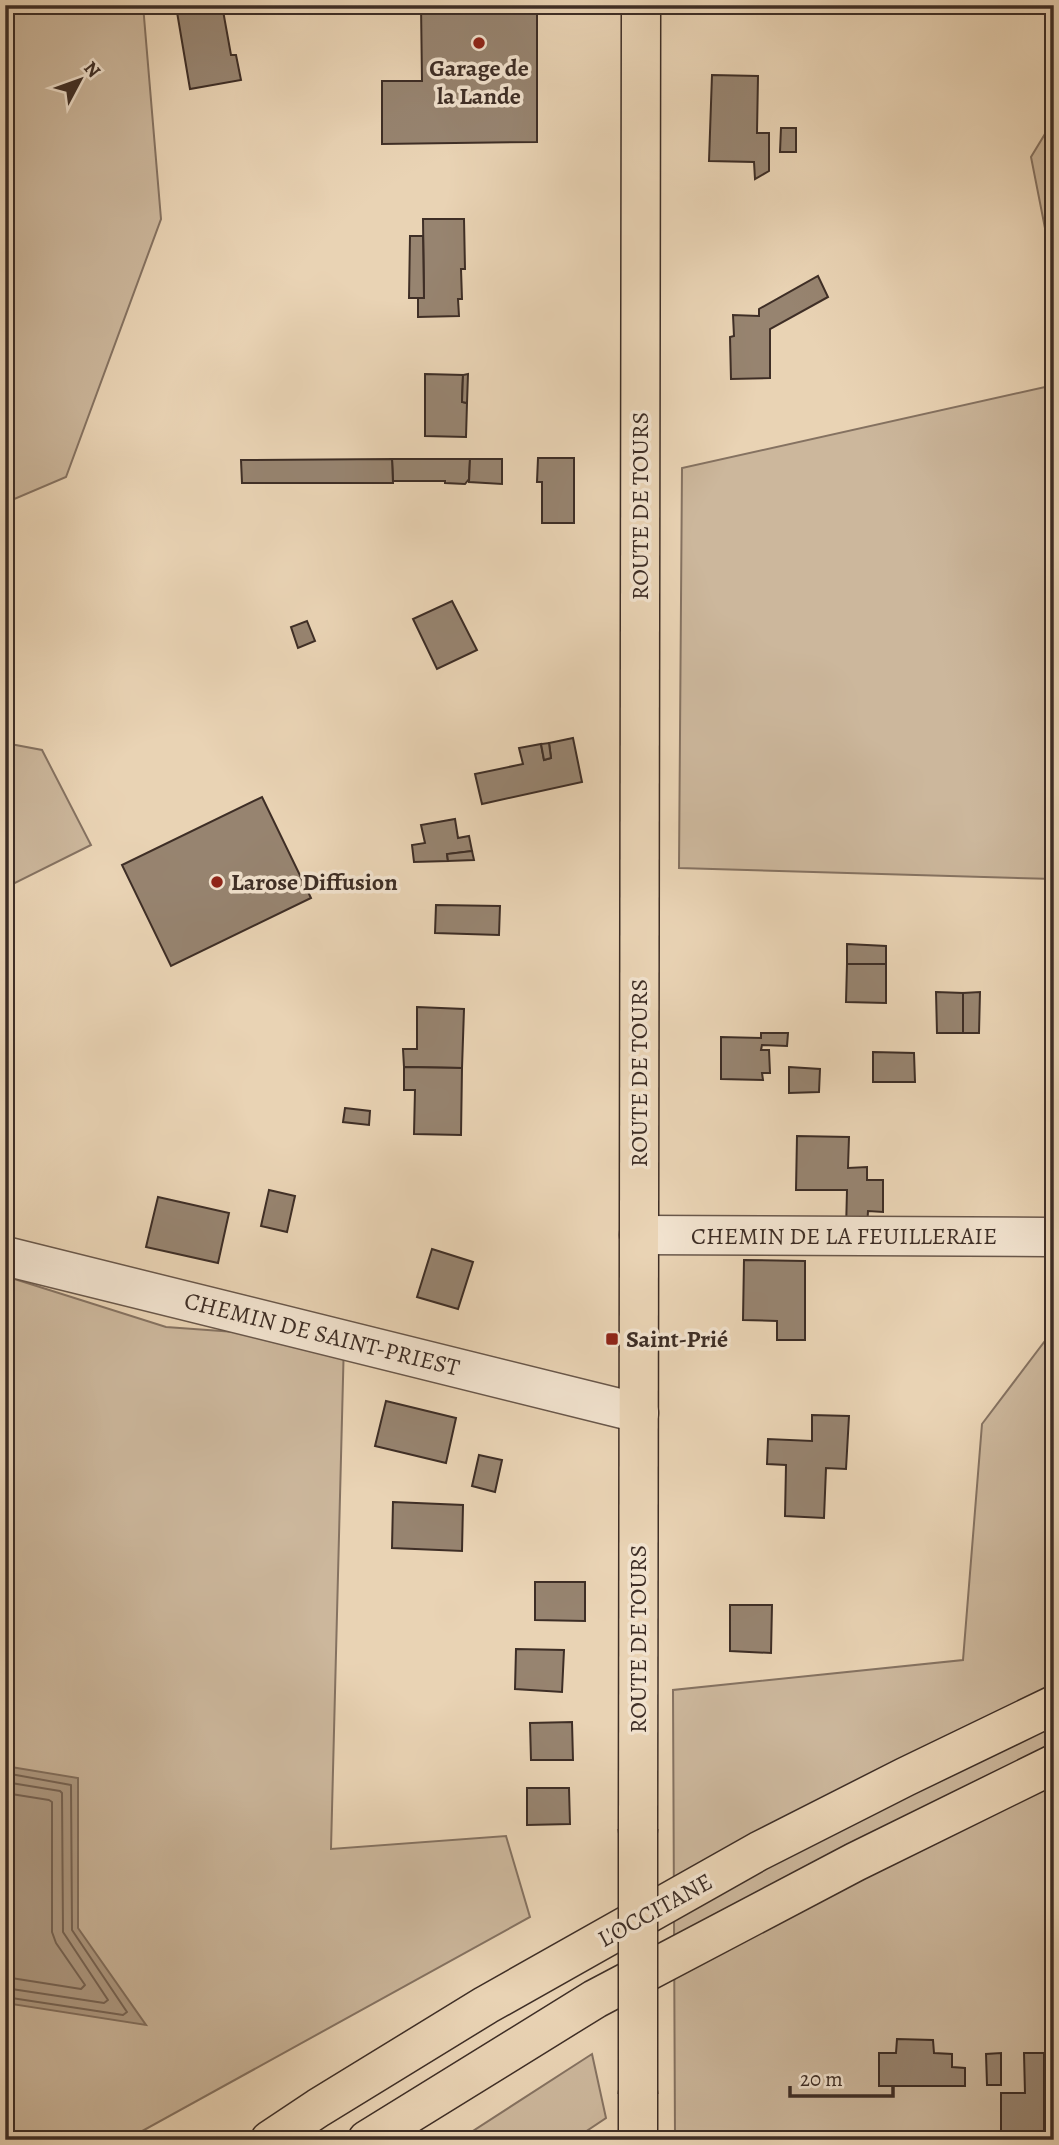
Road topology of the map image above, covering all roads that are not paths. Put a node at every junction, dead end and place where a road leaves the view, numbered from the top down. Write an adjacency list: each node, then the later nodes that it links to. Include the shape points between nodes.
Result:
1 (641, 5): 2 (main road, ROUTE DE TOURS)
2 (639, 1235): 3 (street, CHEMIN DE LA FEUILLERAIE); 5 (main road, ROUTE DE TOURS)
3 (1049, 1237)
4 (5, 1256): 5 (street, CHEMIN DE SAINT-PRIEST)
5 (639, 1413): 10 (main road, ROUTE DE TOURS, bridge)
6 (1054, 1704): 8 (main road, L'OCCITANE, via 760,1851 486,2004)
7 (1054, 1764): 9 (main road, L'OCCITANE, via 595,1999)
8 (270, 2140)
9 (367, 2140)
10 (638, 2140)

